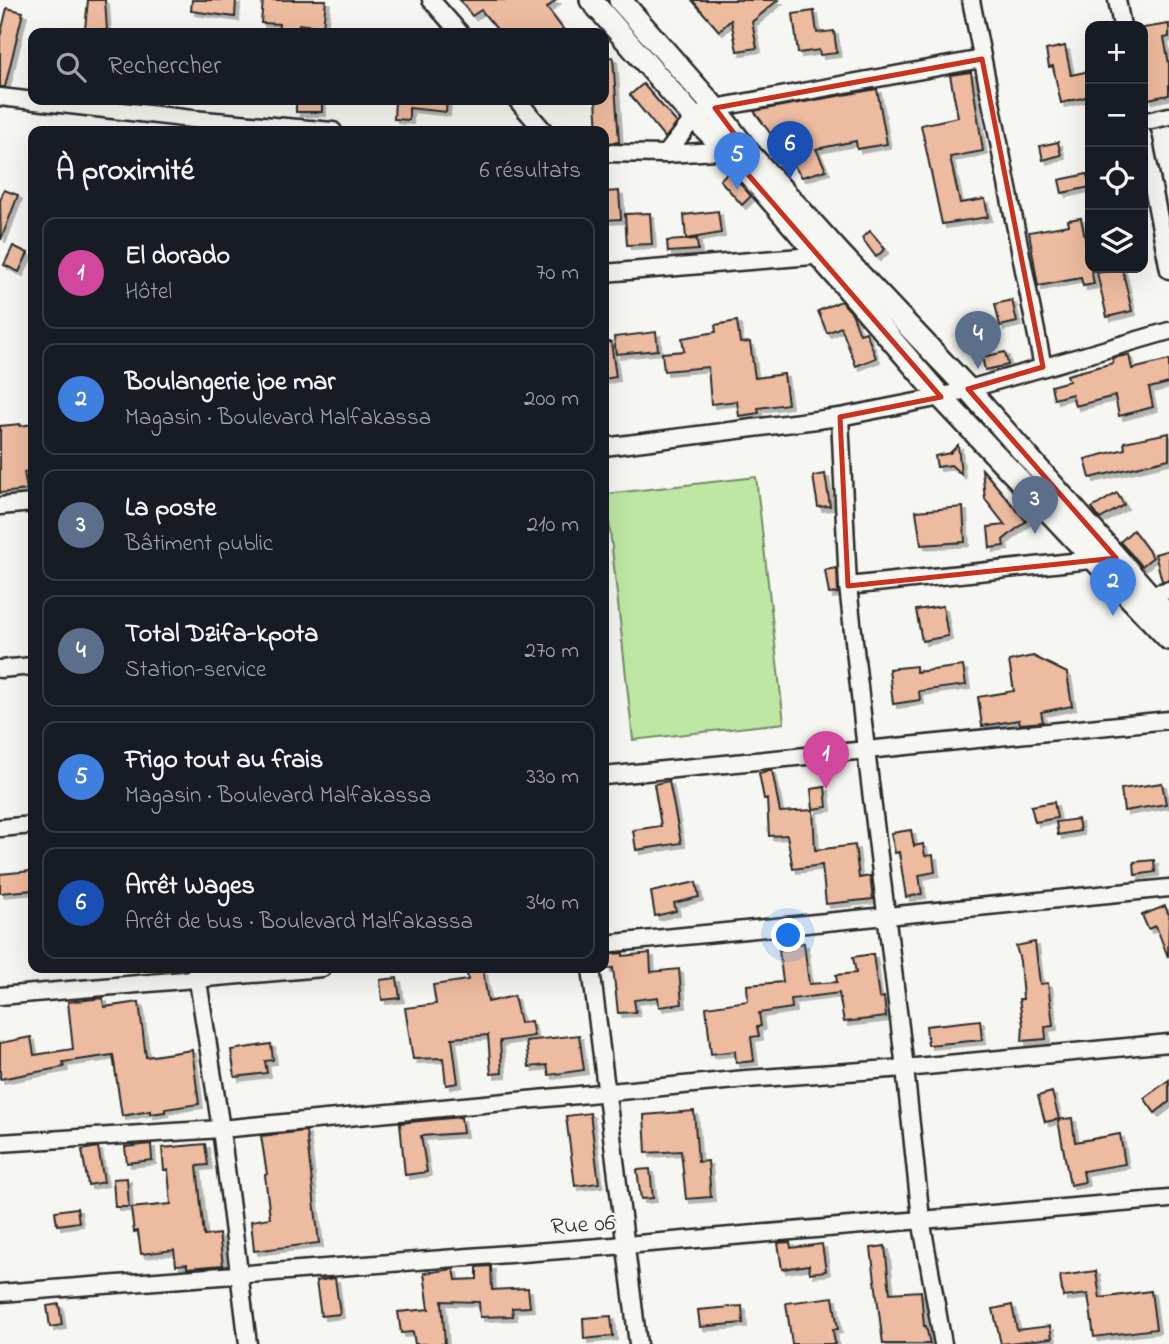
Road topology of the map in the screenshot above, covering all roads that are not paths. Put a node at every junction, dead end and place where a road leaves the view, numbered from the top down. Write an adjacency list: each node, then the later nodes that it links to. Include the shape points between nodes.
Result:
1 (431, 0): 7 (street)
2 (592, 0): 15 (main road)
3 (620, 0): 13 (main road)
4 (971, 0): 8 (street)
5 (1117, 0): 6 (street)
6 (1121, 21)
7 (456, 28)
8 (982, 60): 13 (street); 30 (street)
9 (0, 97): 10 (street)
10 (28, 101)
11 (54, 105): 17 (street)
12 (521, 105): 19 (street)
13 (715, 108): 15 (street); 22 (main road)
14 (1169, 116): 16 (street)
15 (694, 118): 21 (main road); 24 (street)
16 (1148, 121)
17 (190, 125): 18 (street)
18 (214, 126)
19 (540, 126)
20 (1145, 147): 27 (street)
21 (726, 149): 22 (street); 24 (street); 25 (main road)
22 (748, 152): 26 (main road)
23 (609, 153): 24 (street)
24 (666, 154)
25 (820, 255): 26 (street); 28 (street); 32 (main road)
26 (842, 256): 31 (main road)
27 (1169, 270)
28 (609, 273)
29 (1169, 331): 30 (street)
30 (1043, 367): 31 (street)
31 (968, 389): 32 (street); 37 (main road)
32 (941, 397): 33 (street); 37 (main road)
33 (840, 417): 34 (street); 38 (street)
34 (609, 446)
35 (28, 503): 36 (street)
36 (0, 506)
37 (1106, 559): 38 (street); 39 (main road); 41 (main road)
38 (848, 586): 45 (street)
39 (1159, 592): 40 (main road)
40 (1169, 617)
41 (1169, 639)
42 (28, 666): 43 (street)
43 (0, 669)
44 (1169, 720): 45 (street)
45 (866, 750): 46 (street); 50 (street)
46 (609, 776)
47 (28, 825): 48 (street)
48 (0, 828)
49 (1169, 888): 50 (street)
50 (887, 918): 51 (street); 56 (street)
51 (609, 944)
52 (197, 973): 54 (street); 58 (street)
53 (592, 973): 57 (street)
54 (0, 996)
55 (1169, 1043): 56 (street)
56 (905, 1068): 57 (street); 61 (street)
57 (608, 1094): 58 (street); 62 (street)
58 (221, 1129): 59 (street); 63 (street)
59 (0, 1143)
60 (1169, 1199): 61 (street, Rue 06)
61 (921, 1219): 62 (street, Rue 06); 67 (street)
62 (626, 1245): 63 (street, Rue 06); 66 (street)
63 (238, 1275): 64 (street, Rue 06); 65 (street)
64 (0, 1293)
65 (248, 1344)
66 (638, 1344)
67 (943, 1344)

